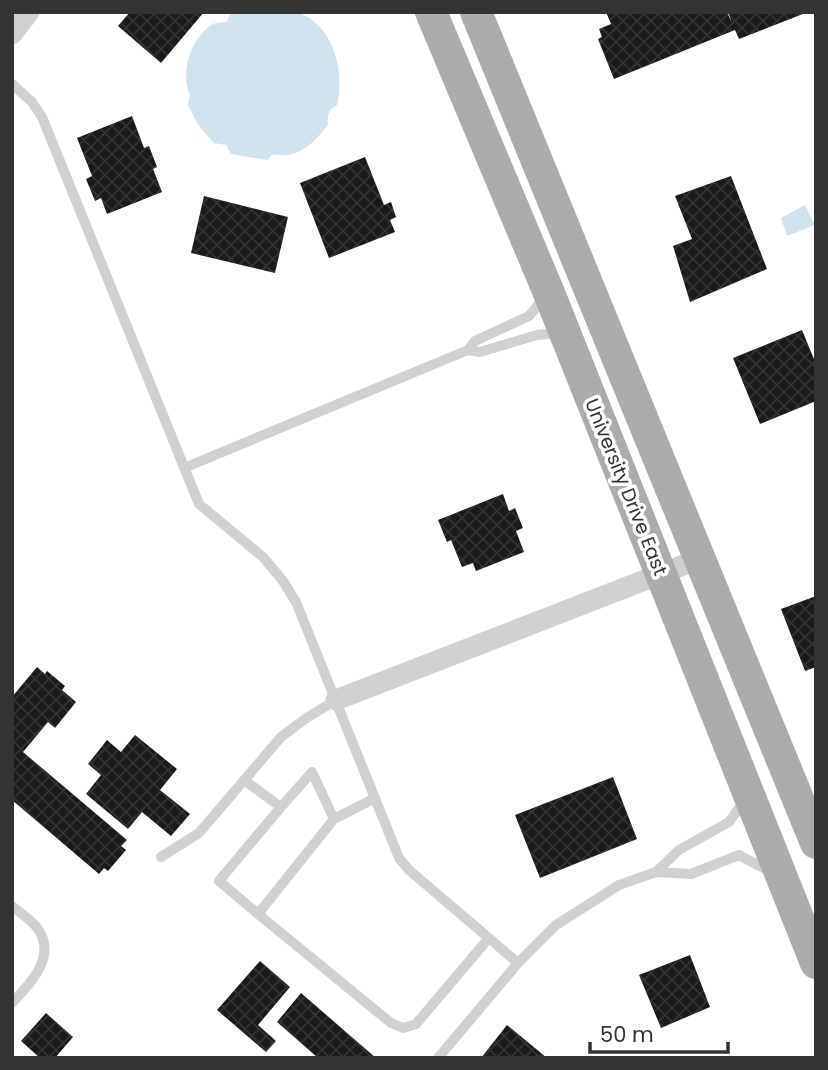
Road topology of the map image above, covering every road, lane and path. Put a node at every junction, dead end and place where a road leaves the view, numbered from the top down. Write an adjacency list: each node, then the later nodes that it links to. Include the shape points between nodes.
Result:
1 (29, 12): 4 (street)
2 (431, 12): 6 (main road, University Drive East)
3 (476, 12): 7 (main road)
4 (12, 34)
5 (12, 84): 11 (lane, via 42,117)
6 (508, 194): 7 (main road, via 526,210); 8 (main road, University Drive East)
7 (564, 225): 12 (main road)
8 (549, 293): 9 (main road, University Drive East); 10 (lane, via 529,316 475,341)
9 (565, 333): 10 (lane, via 537,335 480,352); 13 (main road, University Drive East)
10 (468, 350): 11 (lane)
11 (184, 468): 14 (lane, via 199,504 263,557 283,581 296,601)
12 (699, 559): 13 (street); 20 (main road)
13 (660, 573): 14 (street); 16 (main road, University Drive East)
14 (336, 700): 15 (lane, via 281,737); 17 (lane)
15 (245, 781): 18 (lane); 21 (lane, via 199,834)
16 (749, 795): 22 (lane, via 729,822 678,850); 23 (main road, University Drive East)
17 (375, 798): 19 (lane); 26 (lane, via 399,858)
18 (281, 807): 19 (lane, via 312,772); 25 (lane, via 219,881)
19 (334, 819): 25 (lane)
20 (816, 843)
21 (161, 857)
22 (656, 872): 23 (lane, via 691,874 739,855); 27 (lane, via 619,885 564,920)
23 (781, 877): 28 (main road, University Drive East)
24 (12, 906): 29 (lane, via 38,928 43,941 41,968)
25 (258, 914): 26 (lane, via 403,1028 416,1024)
26 (488, 939): 27 (lane)
27 (518, 963): 30 (lane)
28 (816, 963)
29 (12, 1003)
30 (438, 1058)

